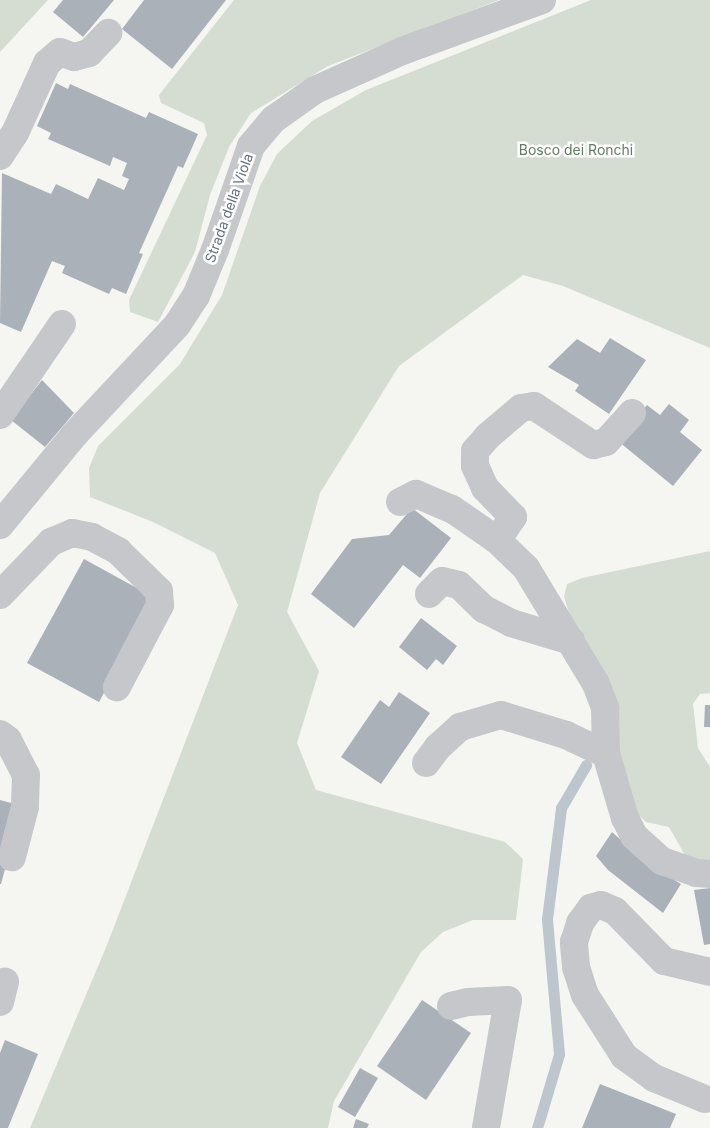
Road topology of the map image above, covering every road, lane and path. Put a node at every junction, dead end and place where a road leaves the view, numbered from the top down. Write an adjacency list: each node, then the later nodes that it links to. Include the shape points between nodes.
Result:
1 (542, 0): 8 (street, Strada della Viola, via 402,51 315,90 274,119 252,146 196,296 177,325 74,434)
2 (108, 33): 3 (street, via 89,53 74,56 60,52 47,62 15,133)
3 (0, 156)
4 (62, 324): 6 (street)
5 (632, 413): 9 (street, via 606,442 593,445 534,406 521,408 475,450 475,466 485,488 513,517)
6 (0, 415)
7 (400, 502): 9 (street, via 416,494 429,497)
8 (0, 526)
9 (489, 534): 12 (street, via 526,568)
10 (429, 594): 12 (street, via 442,581 459,585 484,609 511,622)
11 (0, 595): 13 (street, via 51,542 72,532 92,537 118,551 159,591 160,604)
12 (571, 640): 15 (street, via 593,677 605,708)
13 (117, 687)
14 (0, 734): 17 (street, via 8,740 26,775 25,807)
15 (606, 754): 16 (street, via 556,732 502,715 460,727 438,746); 18 (street, via 625,818 634,836 662,862)
16 (426, 764)
17 (12, 857)
18 (710, 874)
19 (710, 972): 21 (street, via 664,961 615,911 601,905 591,908 580,923 574,942 576,967 586,995 624,1056 654,1078)
20 (451, 1006): 22 (street, via 508,1000)
21 (705, 1099)
22 (486, 1128)

